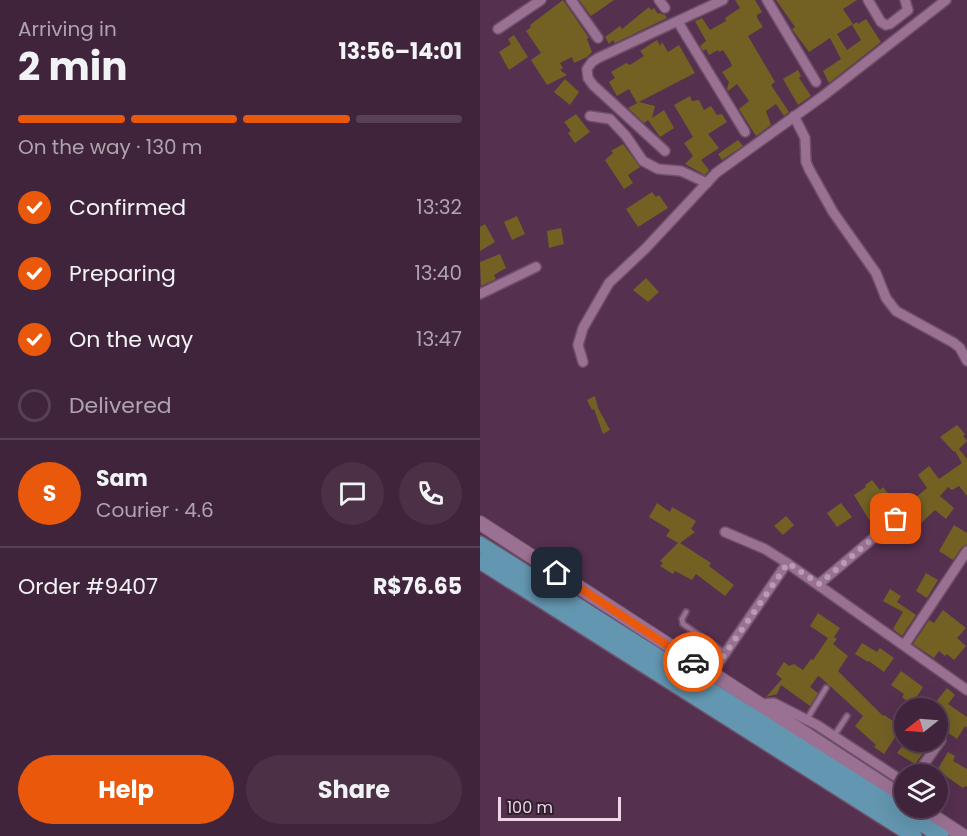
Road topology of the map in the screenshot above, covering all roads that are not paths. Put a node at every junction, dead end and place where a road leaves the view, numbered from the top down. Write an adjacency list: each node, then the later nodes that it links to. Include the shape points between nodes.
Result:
1 (541, 0): 9 (street)
2 (572, 0): 10 (street)
3 (723, 0): 8 (street)
4 (767, 0): 11 (street)
5 (868, 0): 6 (street, via 886,25 908,10)
6 (904, 0)
7 (946, 0): 13 (street)
8 (678, 22): 14 (street); 15 (street, via 598,58 587,69 593,85)
9 (498, 29)
10 (598, 38)
11 (816, 82)
12 (590, 116): 16 (street, via 610,119 643,161)
13 (794, 116): 16 (street, via 716,172); 19 (street, via 806,138 809,169 833,212 876,273 886,298 896,311 954,343)
14 (745, 132)
15 (665, 151)
16 (707, 183): 20 (street, via 609,283 583,328 578,345)
17 (536, 267): 18 (street)
18 (480, 294)
19 (967, 361)
20 (583, 362)
21 (896, 519): 28 (street)
22 (480, 523): 32 (street)
23 (725, 532): 27 (street)
24 (480, 544): 44 (main road)
25 (967, 551): 30 (street)
26 (480, 561): 43 (main road)
27 (788, 563): 28 (street); 31 (street)
28 (819, 584): 30 (street)
29 (686, 612): 31 (lane, via 683,624)
30 (905, 644): 34 (street)
31 (724, 653): 32 (street)
32 (711, 674): 35 (street)
33 (826, 688): 37 (lane)
34 (967, 690)
35 (758, 704): 37 (street, via 774,703); 38 (street)
36 (848, 716): 39 (lane)
37 (807, 720): 38 (street)
38 (813, 730): 39 (street); 41 (street)
39 (834, 736): 40 (street)
40 (894, 775)
41 (894, 791)
42 (936, 818): 45 (street)
43 (914, 836)
44 (941, 836)
45 (963, 836)

